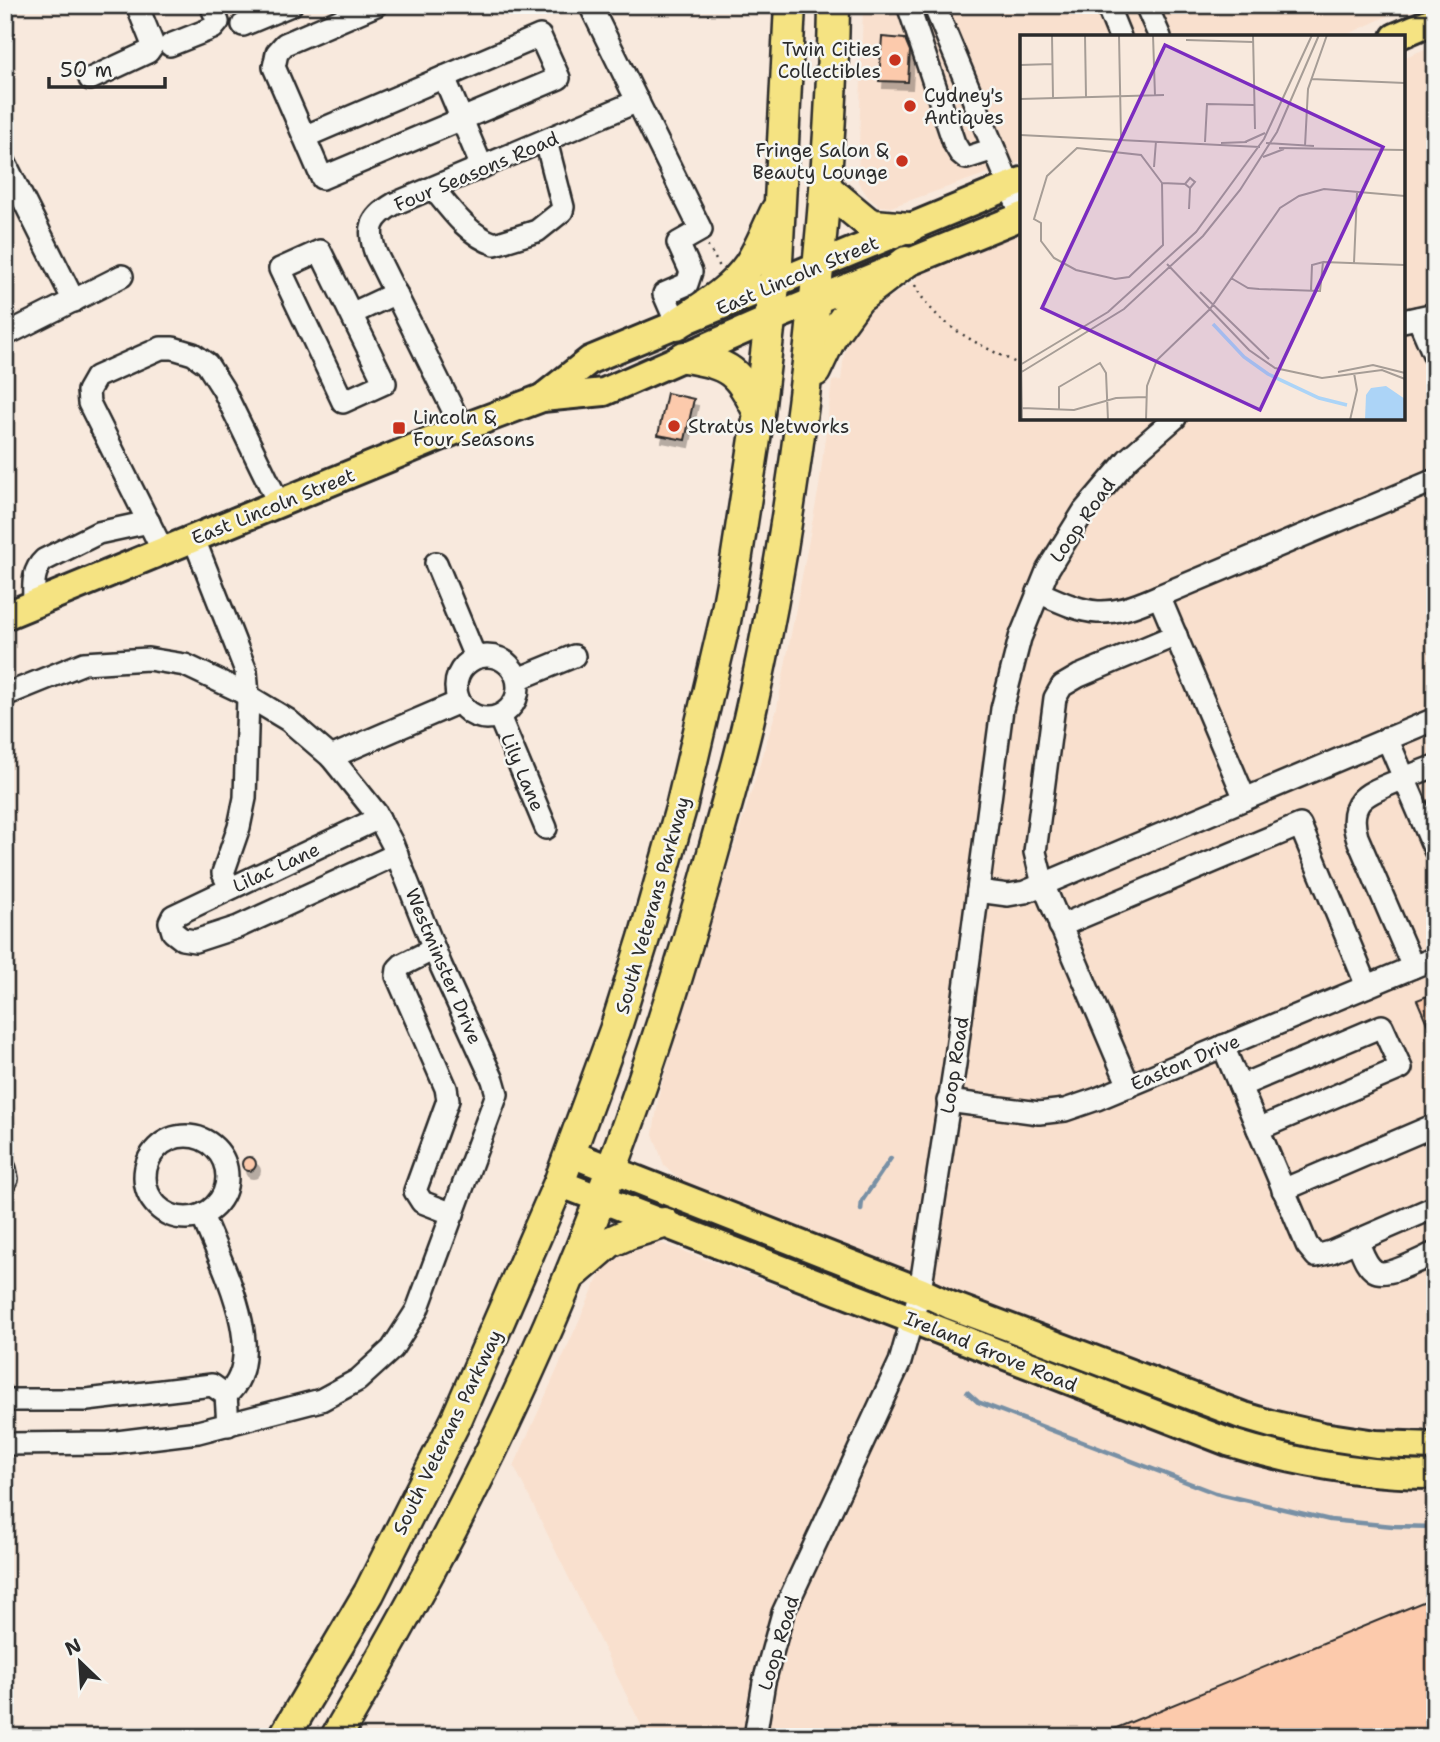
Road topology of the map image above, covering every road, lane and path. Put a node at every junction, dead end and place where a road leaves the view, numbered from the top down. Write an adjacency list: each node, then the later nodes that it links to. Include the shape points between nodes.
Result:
1 (137, 5): 19 (street, via 153,45 148,52)
2 (211, 5): 17 (street, via 218,22 213,27)
3 (291, 5): 13 (street)
4 (376, 5): 22 (street, via 285,44 276,53 275,66)
5 (590, 5): 20 (street)
6 (790, 5): 30 (highway, South Veterans Parkway)
7 (834, 5): 29 (highway)
8 (908, 5): 24 (street, via 954,143 966,158)
9 (934, 5): 24 (street)
10 (1107, 5): 14 (street)
11 (1146, 5): 15 (street)
12 (1435, 20): 16 (main road)
13 (243, 25)
14 (1119, 35)
15 (1159, 35)
16 (1400, 35)
17 (170, 45)
18 (444, 77): 21 (street); 21 (street, via 540,36 559,78); 22 (street)
19 (90, 79)
20 (638, 101): 23 (street, Four Seasons Road); 34 (street)
21 (462, 119): 22 (street, via 322,178); 26 (street)
22 (304, 137)
23 (546, 141): 26 (street, Four Seasons Road); 28 (street, via 563,207 537,231 489,242 454,214)
24 (994, 149): 27 (street)
25 (5, 163): 42 (street)
26 (482, 167): 28 (street, Four Seasons Road)
27 (1015, 183): 31 (street); 33 (main road, East Lincoln Street)
28 (433, 188): 40 (street, Four Seasons Road, via 382,211 373,224 371,239)
29 (826, 188): 33 (highway, via 867,222); 35 (highway)
30 (782, 198): 39 (highway, South Veterans Parkway); 46 (highway, via 750,264 724,292)
31 (1020, 207)
32 (1020, 217): 36 (main road, East Lincoln Street)
33 (909, 228): 35 (main road, East Lincoln Street)
34 (701, 230): 37 (path); 46 (street, via 678,243 691,272 687,284 664,295)
35 (818, 266): 39 (main road, East Lincoln Street); 41 (highway)
36 (907, 270): 41 (main road, East Lincoln Street); 50 (path, via 920,296 945,323); 51 (highway, via 859,298 832,335)
37 (724, 275)
38 (122, 276): 42 (street)
39 (773, 285): 45 (highway, South Veterans Parkway); 46 (main road, East Lincoln Street)
40 (396, 293): 43 (street); 55 (street, Four Seasons Road)
41 (815, 300): 45 (main road, East Lincoln Street); 51 (highway)
42 (74, 301): 47 (street)
43 (351, 314): 43 (street, via 320,251 280,269 343,402 384,383)
44 (1419, 318): 49 (street)
45 (769, 319): 48 (main road, East Lincoln Street); 53 (highway, South Veterans Parkway)
46 (677, 324): 52 (main road, East Lincoln Street, via 590,360)
47 (5, 335)
48 (684, 357): 52 (main road, East Lincoln Street, via 604,392); 53 (highway, via 732,371)
49 (1435, 357)
50 (1020, 365)
51 (807, 391): 100 (highway, via 774,598 741,753 690,940)
52 (542, 398): 55 (main road, East Lincoln Street)
53 (759, 413): 98 (highway, South Veterans Parkway, via 725,621 681,808 615,1030)
54 (1173, 420): 62 (street, Loop Road, via 1095,497 1066,538)
55 (462, 428): 57 (main road, East Lincoln Street)
56 (1435, 480): 63 (street)
57 (279, 504): 58 (street, via 207,365 193,354 161,348 96,377 89,391 89,403); 59 (main road, East Lincoln Street)
58 (149, 522): 60 (street); 64 (street, via 98,533 44,560 34,575)
59 (194, 538): 60 (main road, East Lincoln Street); 71 (street, via 246,671)
60 (163, 551): 64 (main road, East Lincoln Street)
61 (436, 563): 68 (street)
62 (1038, 592): 63 (street, via 1079,610 1104,614); 86 (street, Loop Road, via 1020,638 1002,709)
63 (1159, 596): 66 (street)
64 (34, 604): 65 (main road, East Lincoln Street)
65 (5, 616)
66 (1176, 635): 79 (street); 84 (street, via 1079,676 1062,686 1055,698 1035,852)
67 (573, 656): 69 (street)
68 (475, 657): 69 (street, via 496,656 506,661); 72 (street, via 459,671)
69 (518, 679): 73 (street, via 517,696)
70 (5, 695): 71 (street, Westminster Drive, via 84,663 148,659 185,665)
71 (248, 696): 76 (street, Westminster Drive, via 288,720); 85 (street, via 246,797 223,873)
72 (459, 702): 73 (street, via 472,715); 76 (street)
73 (499, 716): 81 (street, Lily Lane)
74 (1435, 719): 75 (street)
75 (1387, 738): 78 (street); 79 (street)
76 (331, 757): 80 (street, Westminster Drive)
77 (1435, 765): 78 (street)
78 (1404, 778): 82 (street); 90 (street, via 1359,800 1353,822)
79 (1245, 799): 84 (street)
80 (379, 818): 83 (street, Westminster Drive); 85 (street, Lilac Lane)
81 (546, 828)
82 (1435, 850)
83 (397, 854): 85 (street, Lilac Lane, via 239,927 195,941 173,932 173,916); 88 (street, Westminster Drive)
84 (1043, 884): 86 (street, via 1017,894); 87 (street)
85 (230, 888)
86 (978, 891): 95 (street, Loop Road)
87 (1060, 926): 91 (street, via 1300,825); 93 (street)
88 (434, 949): 106 (street, Westminster Drive, via 497,1094); 106 (street, via 402,965 397,976 448,1100 415,1191 422,1202)
89 (1435, 958): 90 (street, Easton Drive)
90 (1413, 967): 91 (street, Easton Drive)
91 (1367, 986): 92 (street, Easton Drive)
92 (1223, 1046): 93 (street, Easton Drive); 94 (street)
93 (1129, 1086): 95 (street, Easton Drive, via 1065,1110 1039,1113)
94 (1240, 1086): 97 (street); 97 (street, via 1382,1026 1401,1068)
95 (948, 1101): 112 (street, Loop Road)
96 (1435, 1125): 103 (street)
97 (1258, 1129): 103 (street)
98 (569, 1153): 100 (main road, Ireland Grove Road); 102 (highway, South Veterans Parkway)
99 (5, 1169): 101 (street)
100 (611, 1170): 104 (highway); 112 (main road, Ireland Grove Road)
101 (5, 1182)
102 (559, 1183): 104 (main road, Ireland Grove Road); 120 (highway, South Veterans Parkway, via 428,1478 369,1593)
103 (1283, 1190): 109 (street, via 1316,1256)
104 (601, 1198): 108 (main road, Ireland Grove Road); 111 (highway)
105 (1435, 1207): 109 (street)
106 (453, 1214): 116 (street, Westminster Drive, via 417,1310 392,1349 375,1365 321,1400)
107 (202, 1215): 114 (street, via 243,1327 241,1374)
108 (664, 1223): 111 (highway, via 610,1242); 113 (main road, Ireland Grove Road)
109 (1357, 1241): 110 (street, via 1368,1264 1385,1274)
110 (1435, 1253)
111 (569, 1278): 121 (highway, via 459,1517)
112 (920, 1291): 113 (street, Loop Road); 118 (main road, Ireland Grove Road, via 1244,1416 1323,1436)
113 (914, 1320): 119 (main road, Ireland Grove Road, via 1258,1451 1350,1470); 122 (street, Loop Road, via 866,1439 783,1613)
114 (226, 1395): 115 (street, via 212,1385 88,1400); 116 (street)
115 (5, 1400)
116 (228, 1425): 117 (street, Westminster Drive, via 109,1443)
117 (5, 1444)
118 (1435, 1446)
119 (1435, 1475)
120 (284, 1737)
121 (336, 1737)
122 (755, 1737)

